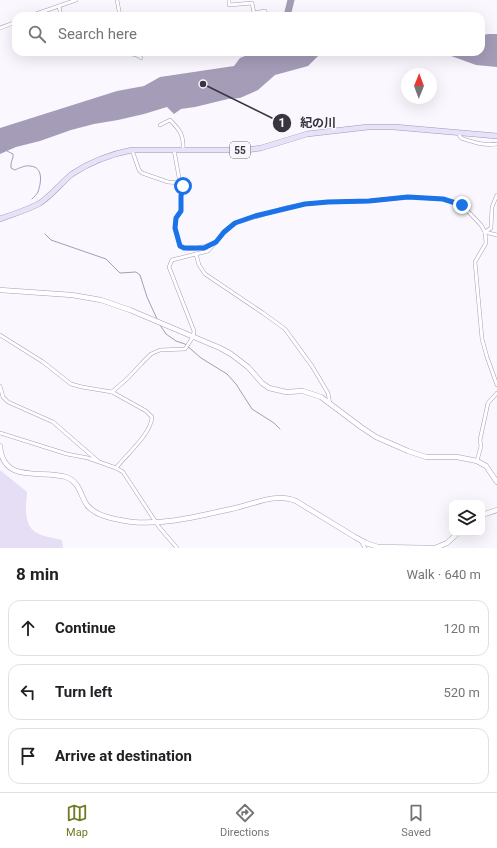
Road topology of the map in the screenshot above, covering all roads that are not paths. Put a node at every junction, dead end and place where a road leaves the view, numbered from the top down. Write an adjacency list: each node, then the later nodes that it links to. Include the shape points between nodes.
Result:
1 (76, 0): 4 (street)
2 (117, 0): 7 (street)
3 (229, 0): 8 (street, via 229,5 252,3)
4 (59, 6): 5 (street); 6 (street)
5 (42, 12)
6 (60, 12)
7 (119, 12)
8 (254, 12)
9 (12, 24): 10 (street)
10 (0, 28)
11 (138, 56): 12 (street)
12 (141, 58)
13 (160, 125): 19 (street, via 170,120 179,129 184,141)
14 (458, 133): 15 (main road, 55); 16 (street, via 461,138 475,143 490,146); 19 (main road, 55, via 368,127 307,134 246,150)
15 (497, 136)
16 (497, 144)
17 (132, 150): 18 (main road, 55); 20 (street, via 142,173 168,182); 22 (main road, 55, via 86,166 72,174 41,202)
18 (174, 150): 19 (main road, 55); 20 (street)
19 (183, 150)
20 (180, 183): 25 (street, via 183,186 181,211 176,218 175,228 180,246 204,248)
21 (497, 195): 23 (street, via 492,206 491,228)
22 (0, 219)
23 (485, 232): 24 (street); 25 (street, via 462,205 443,199 408,197 305,204 285,208 235,223); 30 (street, via 486,243 475,262 482,339)
24 (497, 235)
25 (216, 242): 26 (street, via 208,251)
26 (196, 254): 29 (street, via 172,260 169,267 194,331); 34 (street, via 205,274 285,328 328,393)
27 (0, 290): 29 (street, via 72,295 101,300)
28 (0, 336): 32 (street, via 43,362 71,384)
29 (193, 337): 32 (street, via 185,349 160,350 151,354); 34 (street, via 231,354 269,388 311,393)
30 (497, 385)
31 (0, 386): 38 (street, via 3,397 8,402 53,422)
32 (112, 392): 39 (street, via 152,417 148,430)
33 (497, 393): 37 (street, via 488,403 480,440 482,446)
34 (330, 404): 37 (street, via 376,437 408,451 426,457 457,457)
35 (0, 432): 38 (street)
36 (0, 446): 43 (street, via 5,463 16,471 60,476 72,480 80,488 88,506 97,512 124,520)
37 (477, 461): 40 (street, via 486,466)
38 (101, 463): 39 (street)
39 (116, 468): 43 (street, via 123,472)
40 (497, 482)
41 (497, 510): 42 (street)
42 (485, 514)
43 (156, 522): 45 (street, via 229,510 285,497 296,501); 46 (street)
44 (455, 536): 45 (street, via 435,548 378,547)
45 (360, 540): 47 (street)
46 (177, 548)
47 (365, 548)

